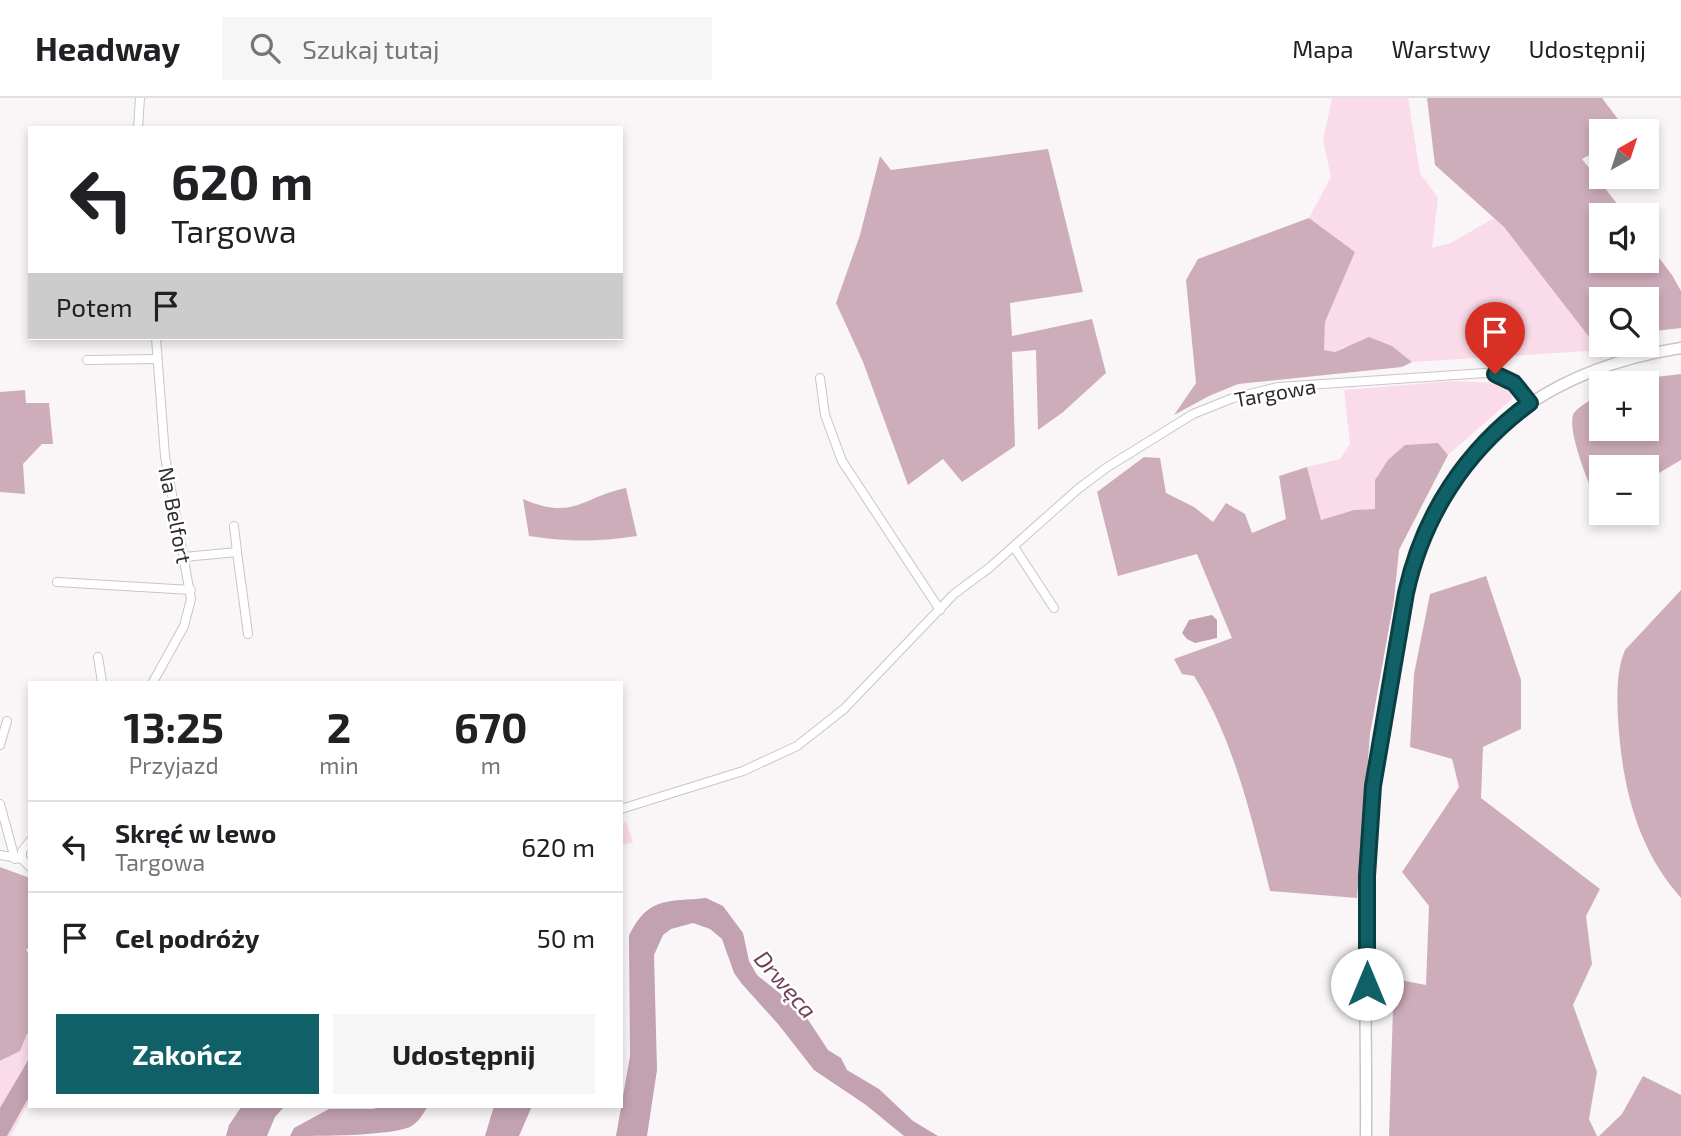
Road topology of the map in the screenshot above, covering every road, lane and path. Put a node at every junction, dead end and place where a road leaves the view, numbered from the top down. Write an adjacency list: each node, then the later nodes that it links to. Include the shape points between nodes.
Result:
1 (140, 98): 2 (street)
2 (138, 126)
3 (156, 340): 5 (street, Na Belfort)
4 (1681, 348): 8 (main road, via 1597,368)
5 (157, 359): 6 (street); 12 (street, Na Belfort, via 165,456)
6 (87, 360)
7 (820, 378): 16 (street, via 825,415 842,461)
8 (1530, 403): 10 (street, Targowa, via 1514,383 1485,373 1289,386 1233,398 1193,414 1106,468); 29 (main road, via 1482,444 1460,471 1429,523 1409,577 1370,823)
9 (234, 526): 11 (street)
10 (1014, 547): 15 (street); 16 (street, Targowa)
11 (237, 552): 12 (street); 17 (street)
12 (184, 557): 14 (street, Na Belfort)
13 (57, 582): 14 (street)
14 (191, 590): 20 (street, Na Belfort, via 184,626)
15 (1054, 608)
16 (940, 610): 24 (street, Targowa, via 844,709 797,746 763,763)
17 (248, 634)
18 (98, 657): 19 (street)
19 (102, 681)
20 (154, 681)
21 (7, 721): 22 (street)
22 (0, 745)
23 (0, 804): 27 (street)
24 (623, 809)
25 (28, 844): 27 (street)
26 (0, 855): 27 (street)
27 (18, 859): 28 (street)
28 (28, 866)
29 (1366, 1136)

